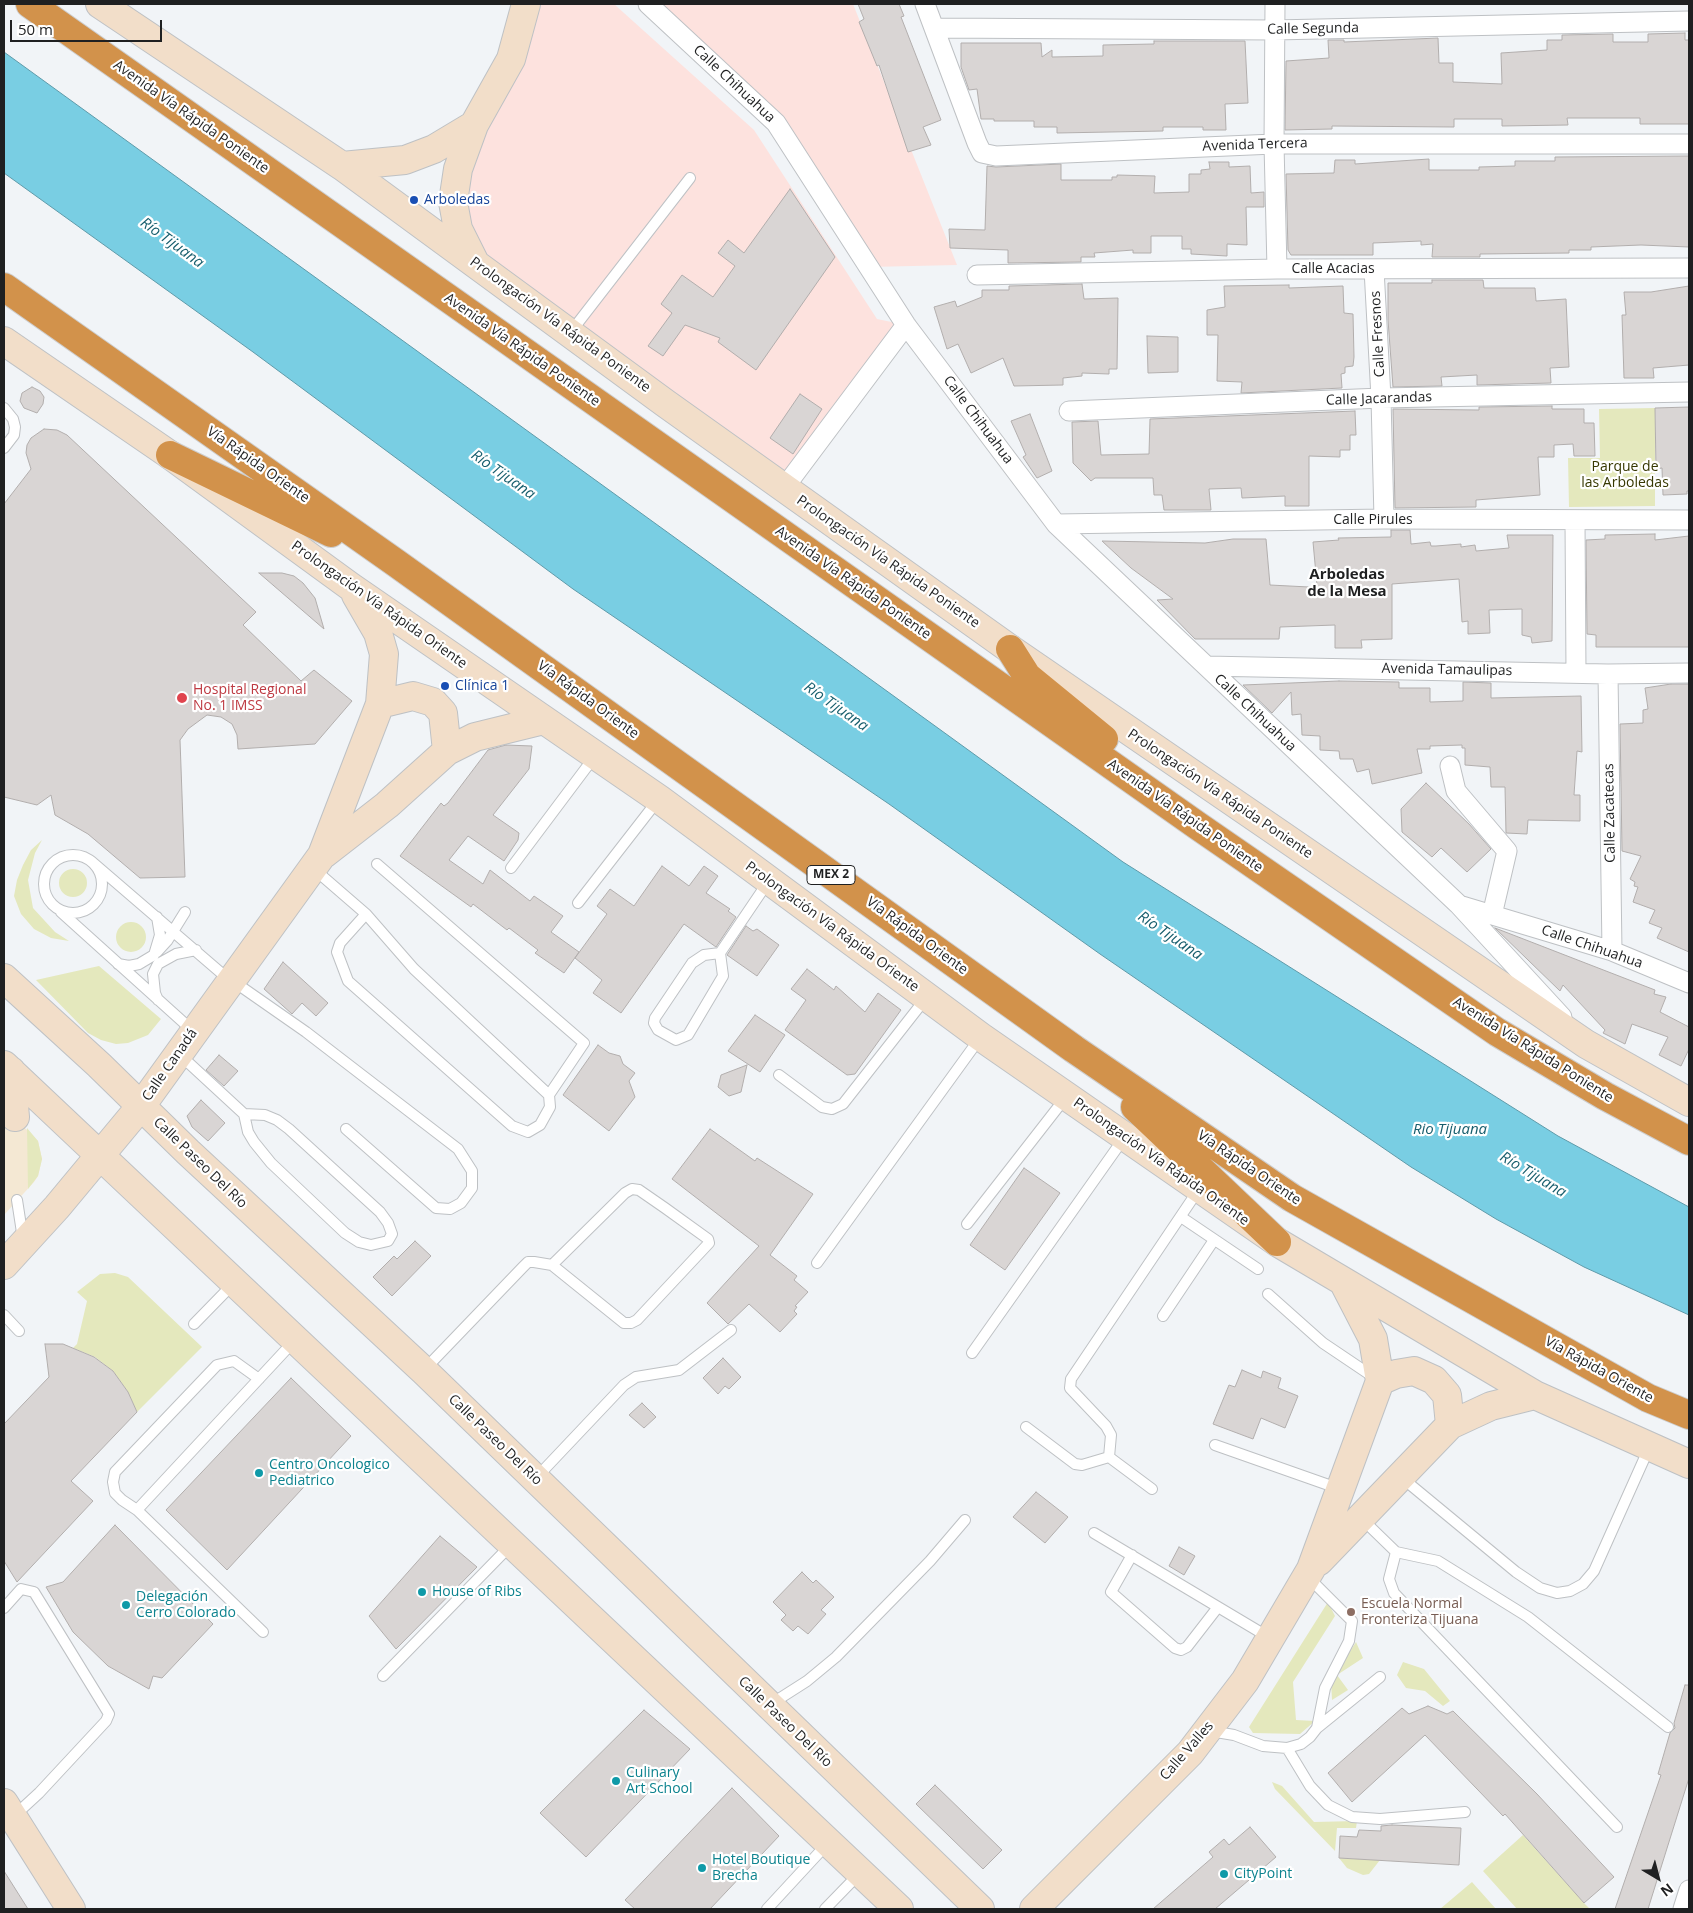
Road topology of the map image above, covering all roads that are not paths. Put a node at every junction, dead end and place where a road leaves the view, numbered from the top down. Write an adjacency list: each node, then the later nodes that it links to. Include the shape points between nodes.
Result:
1 (30, 4): 48 (highway, Avenida Vía Rápida Poniente)
2 (100, 4): 13 (main road, Prolongación Vía Rápida Poniente)
3 (526, 4): 10 (main road, via 511,59)
4 (648, 4): 21 (street, Calle Chihuahua, via 776,123)
5 (925, 4): 8 (street, Avenida Tercera)
6 (1275, 4): 9 (street)
7 (1689, 22): 9 (street, Calle Segunda)
8 (936, 28): 9 (street, Calle Segunda); 11 (street, Avenida Tercera, via 982,153 996,156)
9 (1274, 30): 11 (street)
10 (474, 125): 13 (main road, via 434,149 405,160); 15 (main road, via 458,169 453,202 458,229)
11 (1274, 144): 12 (street, Avenida Tercera); 17 (street)
12 (1689, 144)
13 (342, 166): 15 (main road, Prolongación Vía Rápida Poniente)
14 (690, 178): 22 (lane)
15 (474, 262): 22 (main road, Prolongación Vía Rápida Poniente)
16 (1689, 268): 18 (street, Calle Acacias)
17 (1277, 269): 18 (street, Calle Acacias); 19 (street, Calle Acacias)
18 (1374, 269): 25 (street, Calle Fresnos)
19 (977, 275)
20 (4, 287): 35 (highway, Vía Rápida Oriente / MEX 2)
21 (906, 325): 30 (street); 34 (street, Calle Chihuahua)
22 (570, 332): 30 (main road, Prolongación Vía Rápida Poniente)
23 (4, 341): 29 (main road, Prolongación Vía Rápida Oriente)
24 (1689, 392): 25 (street, Calle Jacarandas)
25 (1382, 398): 27 (street, Calle Jacarandas); 31 (street, Calle Fresnos)
26 (4, 408): 28 (lane, via 15,427 14,435)
27 (1069, 411)
28 (4, 448)
29 (170, 455): 35 (highway); 36 (main road, Prolongación Vía Rápida Oriente)
30 (784, 488): 37 (main road, Prolongación Vía Rápida Poniente)
31 (1384, 520): 33 (street, Calle Pirules); 34 (street, Calle Pirules)
32 (1689, 520): 33 (street, Calle Pirules)
33 (1575, 521): 39 (street)
34 (1056, 524): 38 (street, Calle Chihuahua)
35 (396, 562): 75 (highway, Vía Rápida Oriente / MEX 2)
36 (351, 587): 42 (main road, Calle Canadá, via 378,633 384,654); 43 (main road, Prolongación Vía Rápida Oriente)
37 (1010, 649): 48 (highway, via 1027,676 1187,807); 74 (main road, Prolongación Vía Rápida Poniente)
38 (1206, 666): 39 (street, Avenida Tamaulipas); 55 (street, Calle Chihuahua)
39 (1576, 673): 41 (street, Avenida Tamaulipas)
40 (1689, 673): 41 (street, Avenida Tamaulipas)
41 (1608, 674): 63 (street, Calle Zacatecas)
42 (380, 704): 44 (main road, via 413,696 433,702 443,713); 50 (main road, Calle Canadá)
43 (544, 720): 44 (main road, Calle Canadá, via 475,737); 45 (main road, Prolongación Vía Rápida Oriente)
44 (447, 751): 50 (main road, Calle Canadá)
45 (596, 756): 47 (main road, Prolongación Vía Rápida Oriente); 52 (lane)
46 (1450, 766): 59 (street, via 1456,791 1507,851)
47 (659, 799): 53 (main road, Prolongación Vía Rápida Oriente); 54 (lane)
48 (1198, 826): 87 (highway, Avenida Vía Rápida Poniente, via 1497,1032)
49 (91, 861): 56 (lane, via 102,877 100,896 86,910 77,913); 56 (lane, via 83,856 64,856 48,867 44,876 46,895); 60 (lane)
50 (318, 861): 58 (lane); 68 (main road, Calle Canadá)
51 (377, 864): 79 (lane, via 584,1043)
52 (511, 868)
53 (769, 881): 64 (lane); 70 (main road, Prolongación Vía Rápida Oriente)
54 (578, 903)
55 (1458, 904): 59 (street, Calle Chihuahua); 74 (street)
56 (58, 909): 66 (lane)
57 (185, 912): 61 (lane)
58 (366, 914): 79 (lane, via 414,969); 79 (lane, via 340,943 337,952 348,981 512,1126 528,1132 540,1125 550,1107)
59 (1492, 915): 63 (street, Calle Chihuahua)
60 (156, 917): 61 (lane); 65 (lane, via 160,936)
61 (173, 931): 62 (lane); 65 (lane)
62 (196, 950): 68 (lane); 71 (lane, via 176,954 158,964 153,983)
63 (1612, 951): 69 (street, Calle Chihuahua)
64 (720, 953): 64 (lane, via 723,976 688,1035 676,1040 658,1030 655,1018 692,963 704,955)
65 (154, 955): 66 (lane, via 138,964)
66 (118, 964): 71 (lane)
67 (4, 978): 82 (main road, Calle Paseo Del Río)
68 (231, 979): 72 (main road, Calle Canadá); 85 (lane, via 306,1032 458,1149 472,1170 472,1188 460,1203 450,1209 436,1208)
69 (1689, 983)
70 (927, 997): 73 (main road, Prolongación Vía Rápida Oriente); 78 (lane, via 843,1104 832,1109 822,1108)
71 (159, 1002): 72 (lane)
72 (194, 1031): 76 (main road, Calle Canadá)
73 (981, 1037): 80 (main road, Prolongación Vía Rápida Oriente); 96 (lane)
74 (1586, 1044): 81 (main road, Prolongación Vía Rápida Poniente)
75 (1074, 1049): 94 (highway); 114 (highway, Vía Rápida Oriente / MEX 2, via 1292,1198 1648,1398)
76 (178, 1054): 82 (main road, Calle Canadá); 83 (lane)
77 (7, 1068): 84 (main road); 88 (main road)
78 (779, 1075)
79 (549, 1095)
80 (1066, 1096): 86 (main road, Prolongación Vía Rápida Oriente); 92 (lane)
81 (1689, 1102)
82 (141, 1106): 88 (main road, Calle Canadá); 110 (main road, Calle Paseo Del Río)
83 (244, 1114): 83 (lane, via 248,1132 271,1163 345,1233 371,1245 388,1241 392,1234 380,1212 289,1129 265,1115)
84 (15, 1117)
85 (346, 1129)
86 (1125, 1137): 89 (main road, Prolongación Vía Rápida Oriente); 109 (lane)
87 (1689, 1141)
88 (100, 1156): 95 (main road, Calle Canadá); 100 (main road)
89 (1200, 1188): 91 (lane); 94 (main road, Prolongación Vía Rápida Oriente)
90 (17, 1200): 95 (lane)
91 (1181, 1217): 93 (lane); 119 (lane, via 1071,1379 1070,1388 1111,1435)
92 (967, 1224)
93 (1214, 1240): 99 (lane); 104 (lane)
94 (1277, 1242): 101 (main road, Prolongación Vía Rápida Oriente)
95 (24, 1243): 97 (main road, Calle Canadá)
96 (817, 1262)
97 (4, 1265)
98 (552, 1265): 98 (lane, via 632,1189 639,1190 708,1238 709,1243 631,1323 624,1323); 110 (lane, via 528,1262)
99 (1258, 1269)
100 (234, 1282): 105 (lane); 108 (main road)
101 (1344, 1283): 112 (main road, Calle Valles, via 1373,1339); 113 (main road, Prolongación Vía Rápida Oriente)
102 (1268, 1294): 112 (lane, via 1323,1343)
103 (4, 1315): 107 (lane)
104 (1162, 1316)
105 (194, 1324)
106 (731, 1330): 122 (lane, via 679,1370 636,1377 624,1385)
107 (19, 1331)
108 (295, 1340): 111 (lane); 129 (main road)
109 (972, 1353)
110 (424, 1371): 122 (main road, Calle Paseo Del Río)
111 (259, 1379): 125 (lane); 125 (lane, via 234,1361 217,1365 115,1472 115,1493)
112 (1380, 1381): 115 (main road, via 1414,1371 1434,1380 1447,1395); 124 (main road, Calle Valles)
113 (1535, 1395): 115 (main road, Calle Valles, via 1490,1406); 118 (main road, Prolongación Vía Rápida Oriente)
114 (1689, 1415)
115 (1450, 1425): 121 (main road, Calle Valles)
116 (1026, 1427): 119 (lane, via 1075,1464)
117 (1215, 1445): 124 (lane)
118 (1650, 1446): 120 (main road, Prolongación Vía Rápida Oriente); 121 (lane, via 1594,1571 1583,1584 1557,1593 1540,1588 1516,1572)
119 (1109, 1458): 123 (lane)
120 (1689, 1464)
121 (1401, 1476): 126 (main road, Calle Valles)
122 (535, 1479): 139 (main road, Calle Paseo Del Río)
123 (1152, 1489)
124 (1340, 1490): 132 (main road, Calle Valles)
125 (137, 1510): 135 (lane)
126 (1360, 1518): 130 (lane); 132 (main road, Calle Valles)
127 (965, 1520): 139 (lane, via 930,1561 836,1657 807,1682)
128 (1094, 1532): 131 (lane)
129 (512, 1544): 137 (lane); 147 (main road, via 757,1781)
130 (1396, 1552): 140 (lane, via 1438,1561 1460,1573 1528,1617); 146 (lane, via 1388,1578 1394,1593)
131 (1132, 1555): 133 (lane); 133 (lane, via 1111,1592 1175,1648 1187,1647)
132 (1310, 1573): 136 (main road, Calle Valles); 141 (lane, via 1352,1621 1349,1641 1325,1688)
133 (1218, 1607): 136 (lane)
134 (4, 1608): 144 (lane, via 22,1589 34,1592 109,1714 84,1745)
135 (263, 1632)
136 (1271, 1639): 142 (main road, Calle Valles, via 1245,1681)
137 (383, 1676)
138 (1380, 1678): 141 (lane)
139 (768, 1706): 154 (main road, Calle Paseo Del Río)
140 (1668, 1727)
141 (1317, 1728): 143 (lane, via 1301,1744)
142 (1207, 1730): 143 (lane, via 1263,1746); 155 (main road, Calle Valles, via 1190,1753)
143 (1287, 1748): 145 (lane, via 1310,1786 1328,1806 1352,1817 1380,1819)
144 (8, 1810): 150 (main road)
145 (1465, 1812)
146 (1617, 1827)
147 (829, 1843): 148 (main road); 151 (lane)
148 (860, 1872): 152 (lane); 153 (main road)
149 (1689, 1890): 156 (street)
150 (71, 1909)
151 (767, 1909)
152 (825, 1909)
153 (899, 1909)
154 (980, 1909)
155 (1034, 1909)
156 (1683, 1909)

